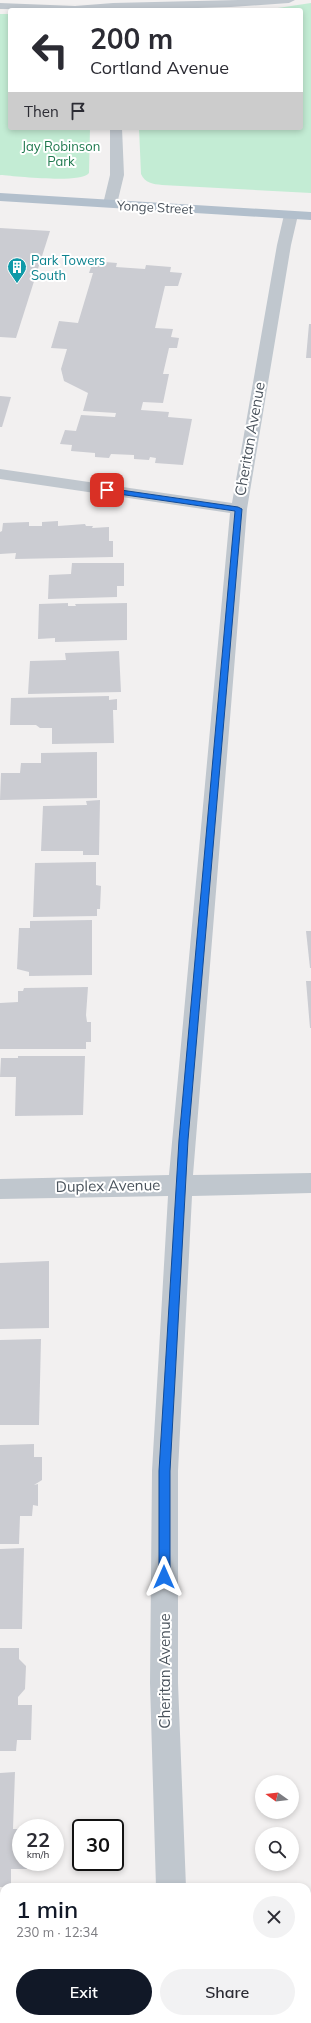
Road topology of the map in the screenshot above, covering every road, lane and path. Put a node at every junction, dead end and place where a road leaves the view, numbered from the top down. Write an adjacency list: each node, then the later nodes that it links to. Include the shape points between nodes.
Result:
1 (289, 0): 3 (street, via 231,4)
2 (0, 6): 4 (street)
3 (113, 6): 5 (street)
4 (38, 8)
5 (94, 8)
6 (116, 130): 8 (street, via 117,175)
7 (0, 197): 8 (main road, Yonge Street)
8 (110, 204): 9 (main road, Yonge Street)
9 (291, 215): 10 (main road, Yonge Street); 12 (street, Cheritan Avenue)
10 (311, 216)
11 (0, 474): 12 (street)
12 (238, 509): 14 (street, Cheritan Avenue)
13 (311, 1183): 14 (street, Duplex Avenue)
14 (181, 1185): 15 (street, Duplex Avenue); 16 (street, Cheritan Avenue, via 165,1471 164,1683)
15 (0, 1189)
16 (170, 1883)

